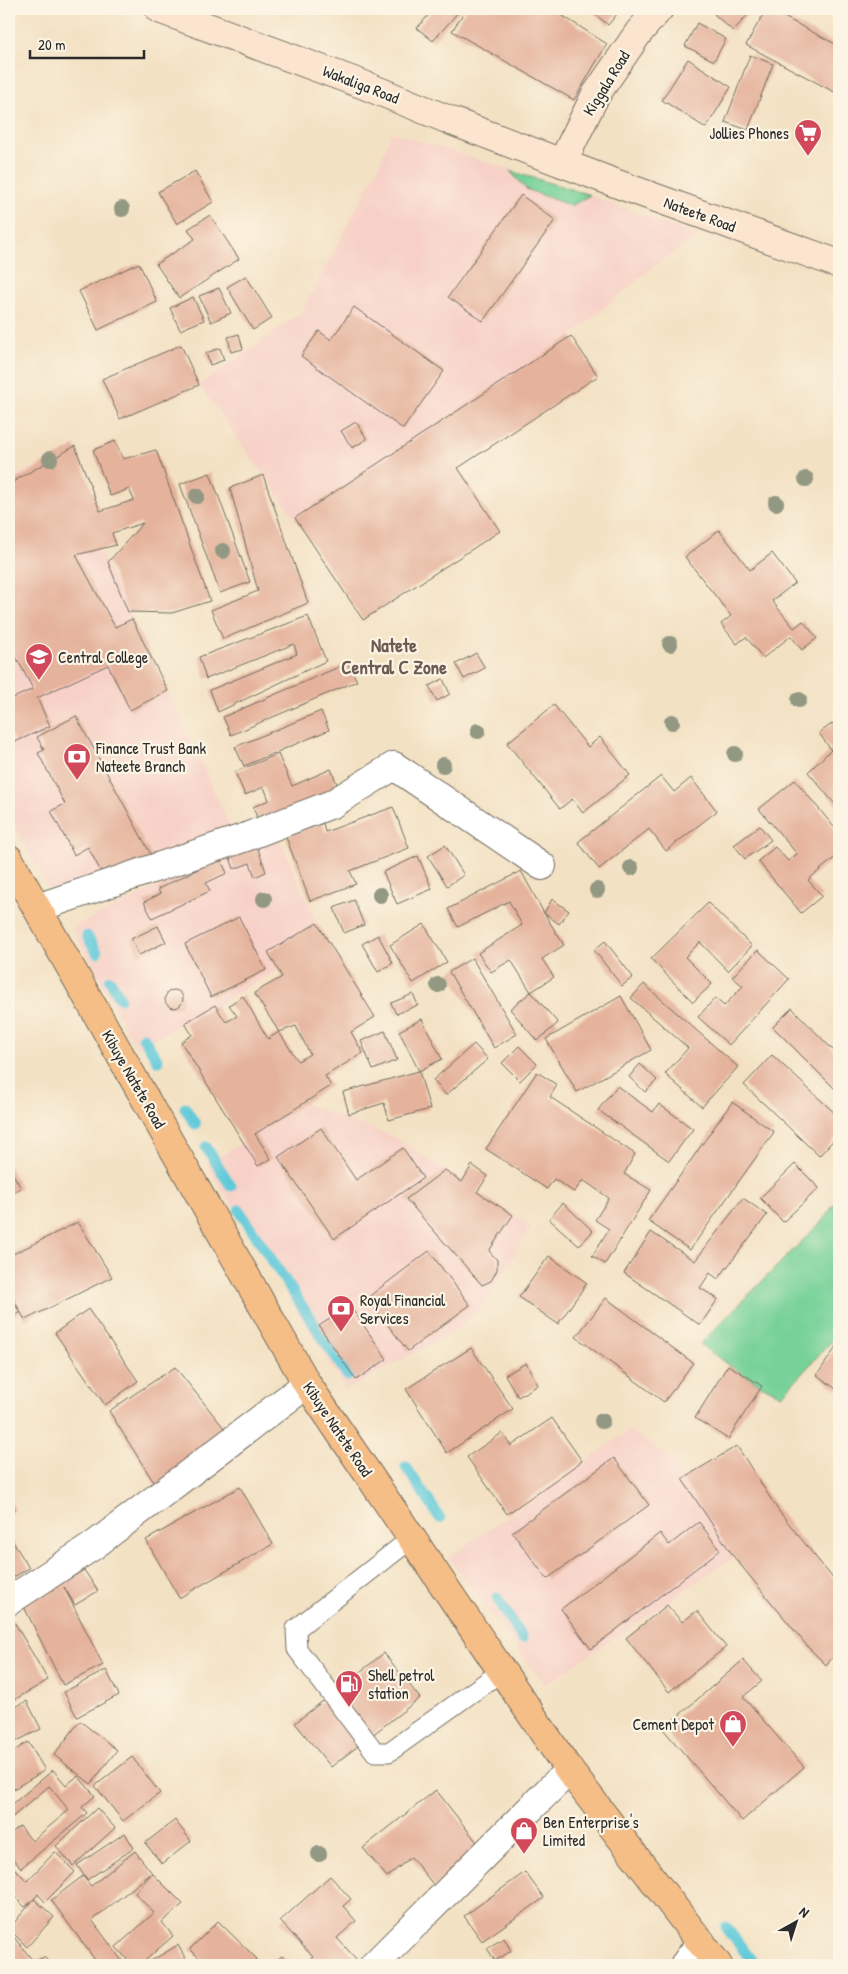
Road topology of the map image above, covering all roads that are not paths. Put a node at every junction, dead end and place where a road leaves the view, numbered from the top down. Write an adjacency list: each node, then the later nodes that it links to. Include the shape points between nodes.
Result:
1 (159, 9): 3 (main road, Wakaliga Road, via 364,84)
2 (659, 9): 3 (main road, Kiggala Road, via 595,96)
3 (562, 163): 4 (main road, Nateete Road)
4 (839, 264)
5 (9, 859): 7 (main road, Kibuye Natete Road)
6 (542, 866): 7 (street, via 394,766 332,804 246,837)
7 (37, 908): 8 (main road, Kibuye Natete Road)
8 (307, 1384): 9 (main road, Kibuye Natete Road); 10 (street, via 93,1546)
9 (412, 1538): 11 (main road, Kibuye Natete Road); 11 (lane, via 296,1629 297,1649 375,1752 389,1752)
10 (9, 1601)
11 (502, 1671): 12 (main road, Kibuye Natete Road)
12 (569, 1770): 13 (main road, Kibuye Natete Road); 14 (street)
13 (701, 1942): 15 (street); 16 (main road, Kibuye Natete Road)
14 (374, 1965)
15 (684, 1965)
16 (718, 1965)

